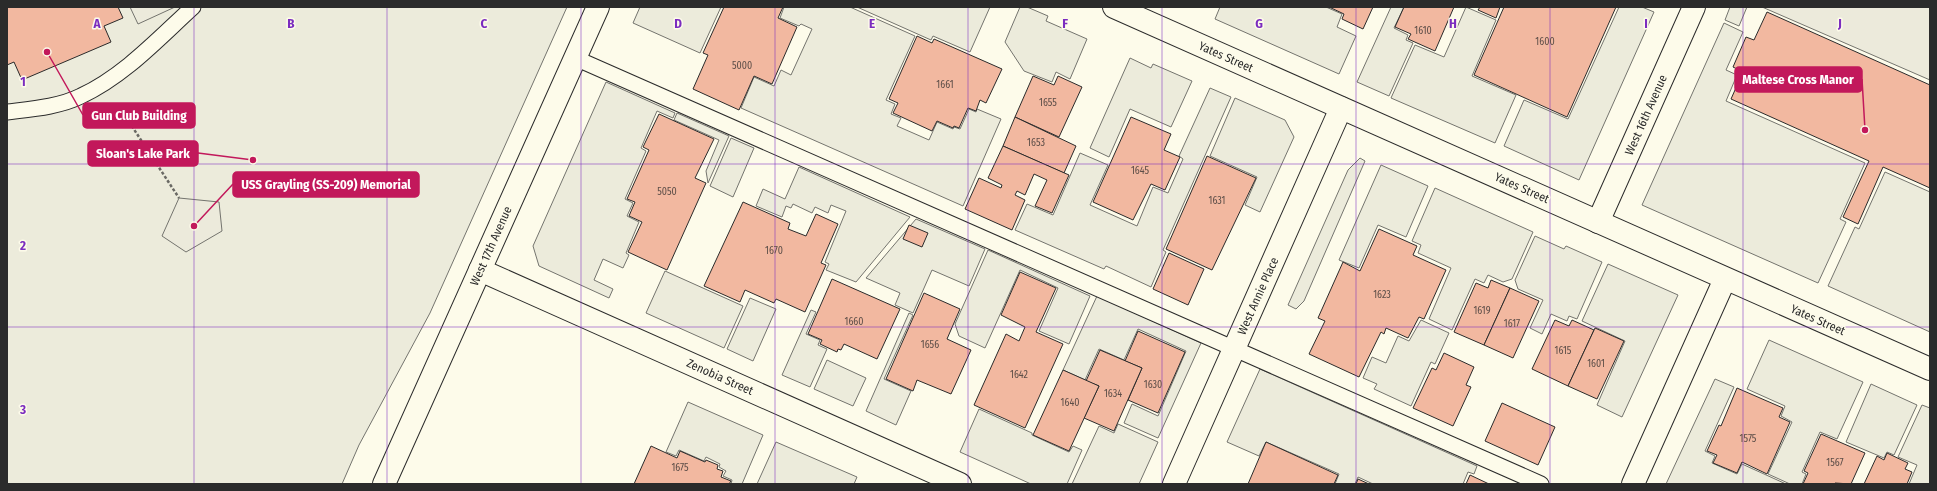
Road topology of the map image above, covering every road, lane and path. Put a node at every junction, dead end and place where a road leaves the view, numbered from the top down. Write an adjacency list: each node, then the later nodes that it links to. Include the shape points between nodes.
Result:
1 (193, 7): 6 (lane, via 132,63)
2 (598, 7): 5 (street, West 17th Avenue)
3 (1114, 7): 7 (street, Yates Street)
4 (1694, 7): 10 (street, West 16th Avenue)
5 (575, 58): 11 (street, West 17th Avenue); 13 (lane)
6 (105, 83): 8 (lane, via 80,97 49,106); 9 (path)
7 (1342, 108): 10 (street, Yates Street); 13 (street, West Annie Place)
8 (7, 112)
9 (178, 198)
10 (1598, 222): 12 (street, Yates Street)
11 (480, 270): 15 (street, West 17th Avenue); 16 (street, Zenobia Street)
12 (1725, 278): 14 (street, Yates Street); 19 (street)
13 (1234, 349): 17 (street, West Annie Place); 18 (lane)
14 (1930, 369)
15 (384, 484)
16 (960, 484)
17 (1174, 484)
18 (1541, 484)
19 (1633, 484)

